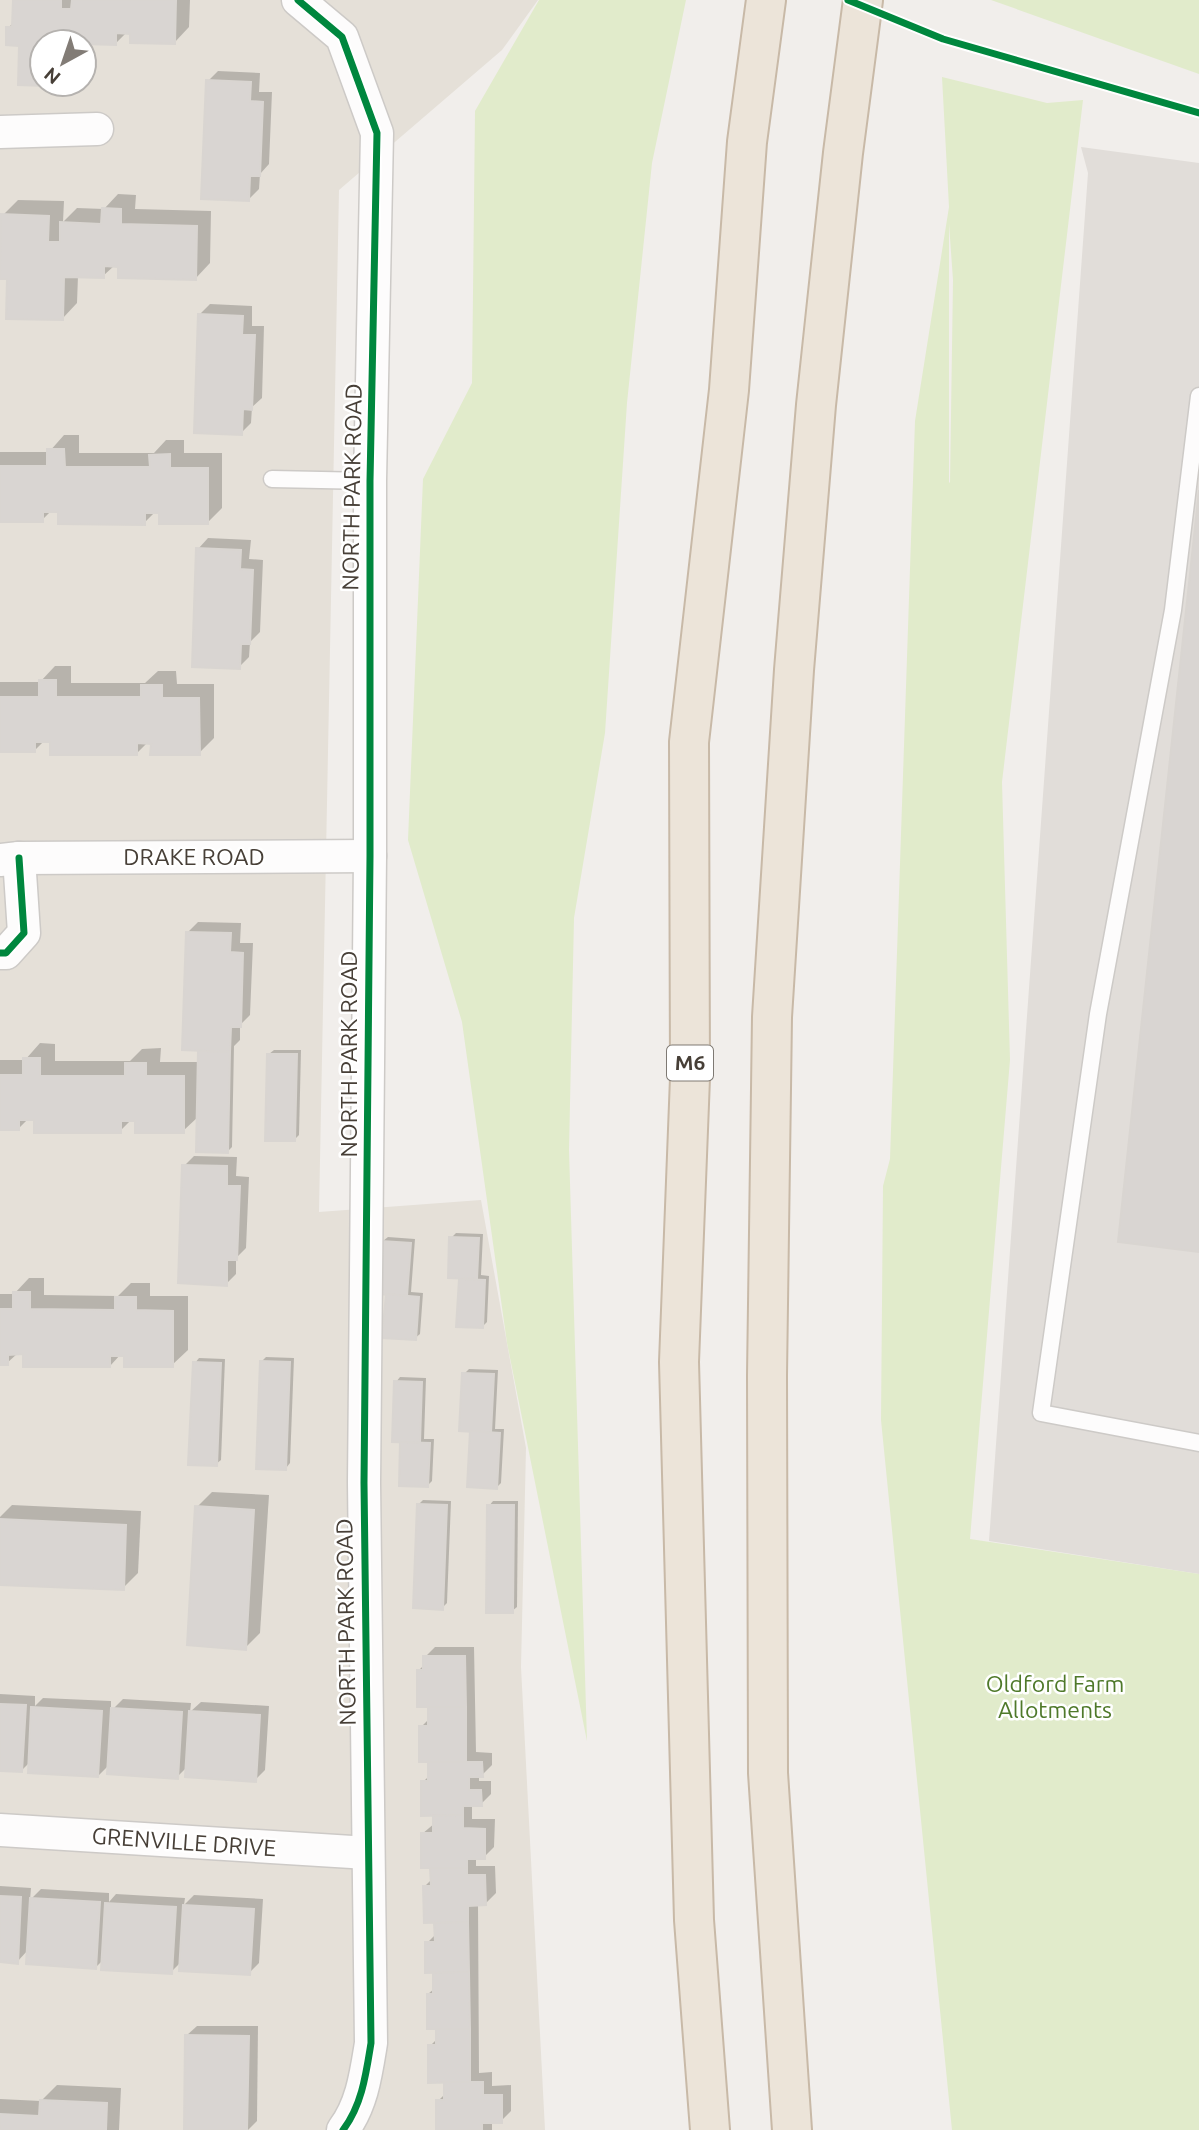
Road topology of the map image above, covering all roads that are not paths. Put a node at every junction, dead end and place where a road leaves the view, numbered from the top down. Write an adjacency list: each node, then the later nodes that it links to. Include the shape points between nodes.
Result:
1 (298, 0): 8 (street, NORTH PARK ROAD, via 342,37 377,134)
2 (766, 0): 16 (highway, M6, via 747,142 729,390 689,742 690,1078 679,1362 694,1920)
3 (863, 0): 17 (highway, via 816,405 772,1017 768,1773)
4 (97, 129): 5 (street)
5 (0, 132)
6 (1199, 396): 12 (lane, via 1173,610 1098,1014 1041,1413)
7 (272, 479): 8 (lane)
8 (370, 481): 9 (street, NORTH PARK ROAD)
9 (370, 856): 10 (street, DRAKE ROAD); 14 (street, NORTH PARK ROAD, via 364,1483)
10 (10, 859): 11 (street, DRAKE ROAD, via 24,933 6,953)
11 (0, 953)
12 (1199, 1443)
13 (0, 1830): 14 (street, GRENVILLE DRIVE)
14 (368, 1853): 15 (street, NORTH PARK ROAD, via 371,2043 365,2080)
15 (343, 2130)
16 (710, 2130)
17 (792, 2130)

